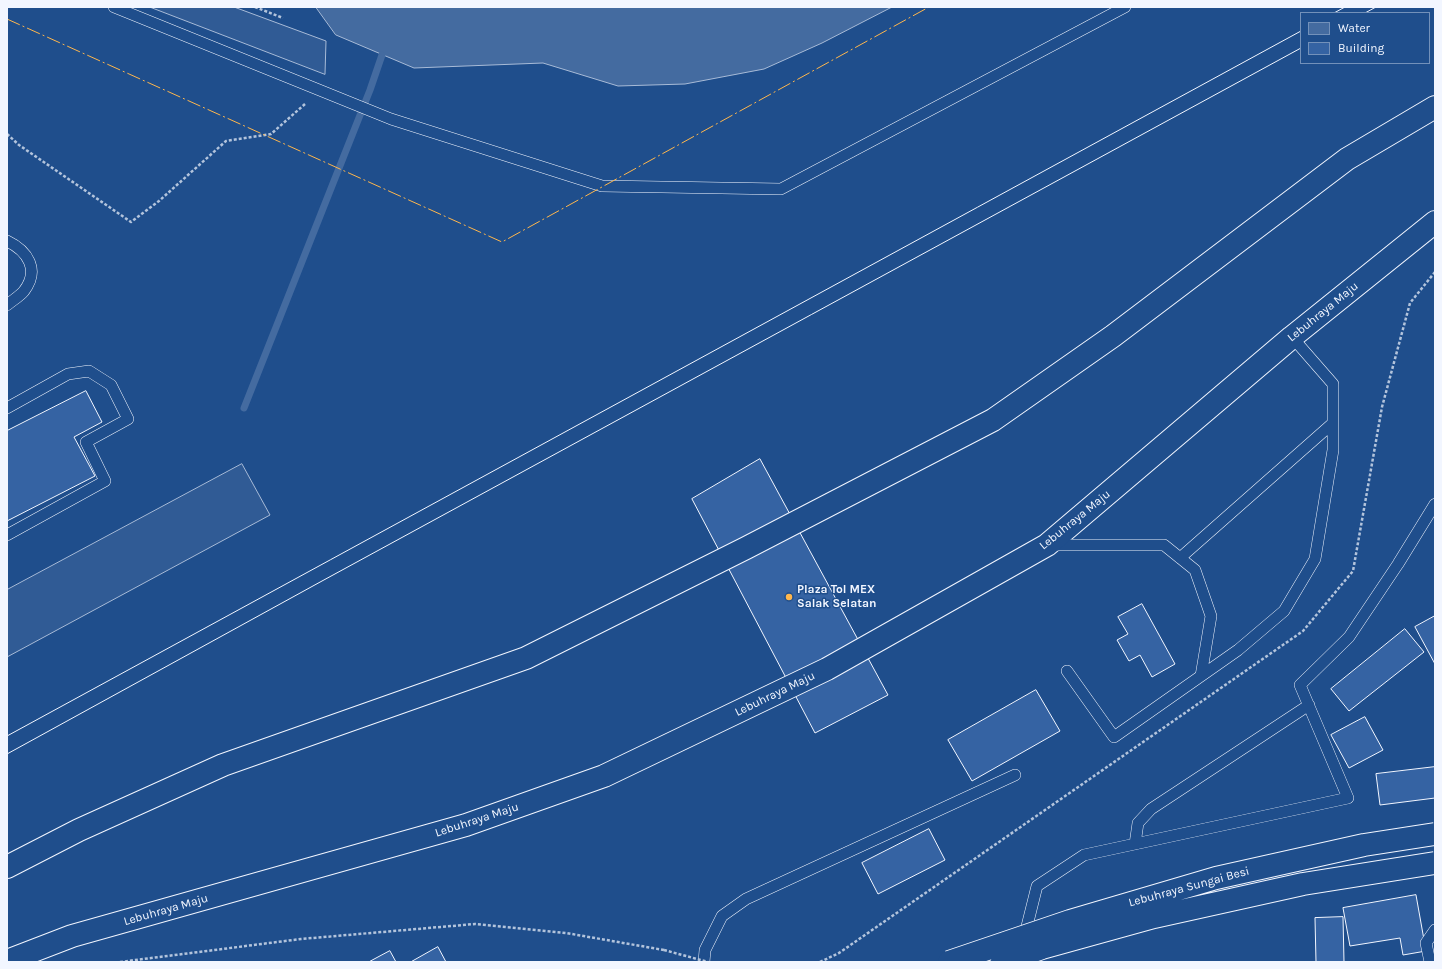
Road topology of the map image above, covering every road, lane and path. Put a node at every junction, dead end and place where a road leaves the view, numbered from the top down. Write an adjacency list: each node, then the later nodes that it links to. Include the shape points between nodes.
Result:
1 (114, 7): 5 (lane)
2 (256, 7): 4 (path)
3 (1124, 7): 5 (lane, via 781,189 602,186 391,119)
4 (283, 18)
5 (320, 90): 7 (path, via 271,134 226,141 159,201 131,222 19,146)
6 (1435, 107): 25 (highway, via 1347,159 1113,336 993,420 526,658 223,765 80,830)
7 (7, 134)
8 (1435, 222): 11 (highway, Lebuhraya Maju)
9 (7, 241): 10 (lane, via 16,245 27,256 32,268 27,287)
10 (7, 305)
11 (1292, 336): 13 (lane, via 1333,384); 16 (highway, Lebuhraya Maju)
12 (7, 408): 15 (lane, via 68,374 89,370 111,385 128,420 86,442 105,481)
13 (1333, 423): 17 (lane); 19 (lane, via 1333,450 1314,559 1284,611 1238,650)
14 (1435, 504): 20 (lane, via 1349,637 1300,685)
15 (7, 535)
16 (1047, 545): 17 (lane, via 1164,545); 27 (highway, Lebuhraya Maju, via 827,669 604,776 466,825 72,936)
17 (1180, 558): 19 (lane, via 1195,570 1211,616)
18 (1067, 671): 19 (lane, via 1114,737)
19 (1201, 676)
20 (1309, 705): 23 (lane, via 1151,809 1138,823); 23 (lane, via 1348,798)
21 (1016, 775): 29 (lane, via 746,899 722,916 705,950)
22 (1435, 834): 31 (highway, Lebuhraya Sungai Besi, bridge, via 1364,845 1216,878 1070,921)
23 (1135, 844): 33 (lane, via 1084,855 1037,886)
24 (1435, 863): 32 (highway, Lebuhraya Sungai Besi, bridge, via 1303,884 1169,914 1042,948)
25 (7, 867)
26 (1435, 930): 34 (lane, via 1426,943)
27 (7, 961)
28 (120, 962): 30 (path, bridge, via 301,939 475,924 566,932 664,950)
29 (704, 962)
30 (708, 962)
31 (949, 962)
32 (1002, 962)
33 (1018, 962)
34 (1430, 962)

